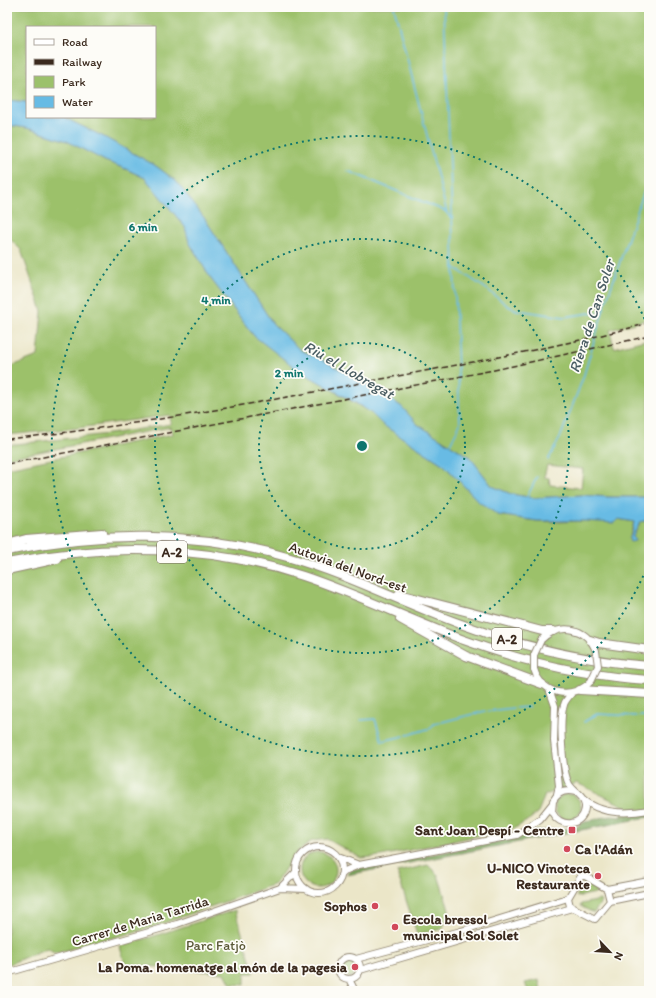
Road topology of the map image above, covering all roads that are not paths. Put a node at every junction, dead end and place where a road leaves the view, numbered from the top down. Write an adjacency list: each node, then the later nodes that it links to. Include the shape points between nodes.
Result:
1 (143, 536): 2 (highway, via 86,533 26,539); 3 (highway, Autovia del Nord-est / A-2, via 76,540); 7 (highway, Autovia del Nord-est / A-2, via 204,541 265,552 321,568)
2 (7, 544)
3 (7, 551)
4 (85, 552): 5 (highway, Autovia del Nord-est / A-2, via 48,555); 6 (highway); 8 (highway, Autovia del Nord-est / A-2, via 166,551 229,558 288,571)
5 (7, 563)
6 (7, 570)
7 (373, 587): 9 (highway, via 542,631); 12 (highway, Autovia del Nord-est / A-2, via 457,623 532,647 584,658)
8 (364, 599): 13 (highway, Autovia del Nord-est / A-2, via 461,639 512,655 562,668); 14 (highway, via 466,656)
9 (553, 631): 10 (main road, via 570,629 580,632); 14 (main road, bridge, via 541,640 534,655 534,669)
10 (590, 640): 11 (highway); 15 (main road, bridge, via 596,651 598,666 591,681)
11 (649, 650)
12 (649, 666)
13 (649, 680)
14 (546, 686): 15 (main road, via 561,693); 18 (main road, via 554,702 554,741 559,786)
15 (576, 692): 16 (highway); 17 (main road, via 563,707 562,742 566,778)
16 (649, 694)
17 (575, 792): 18 (main road, via 566,790); 19 (main road)
18 (557, 794): 20 (main road)
19 (583, 799): 21 (main road); 23 (main road, via 585,807)
20 (552, 804): 24 (main road); 25 (main road, via 552,812)
21 (598, 807): 22 (main road, via 624,814); 23 (main road)
22 (649, 810)
23 (582, 816): 25 (main road, via 570,824)
24 (540, 818): 25 (main road); 27 (main road, via 517,835)
25 (557, 819)
26 (338, 857): 27 (main road); 28 (main road, via 324,847 311,848 300,856); 29 (main road)
27 (359, 865): 29 (main road)
28 (296, 872): 31 (main road, Carrer de Maria Tarrida); 33 (main road, via 299,882)
29 (341, 875): 33 (main road, via 336,885 327,891 316,893)
30 (649, 881): 32 (main road)
31 (280, 888): 33 (main road, Carrer de Maria Tarrida); 40 (main road, Carrer de Maria Tarrida, via 177,924)
32 (607, 889): 35 (main road, via 581,876); 36 (main road)
33 (306, 890)
34 (649, 893): 36 (main road)
35 (568, 898): 37 (main road); 38 (main road, via 461,931)
36 (610, 901): 37 (main road, via 595,919)
37 (572, 908): 39 (main road)
38 (356, 959): 39 (main road); 41 (main road, via 346,957 338,964 340,975)
39 (360, 970): 41 (main road)
40 (7, 973)
41 (352, 978): 42 (main road)
42 (355, 990)

